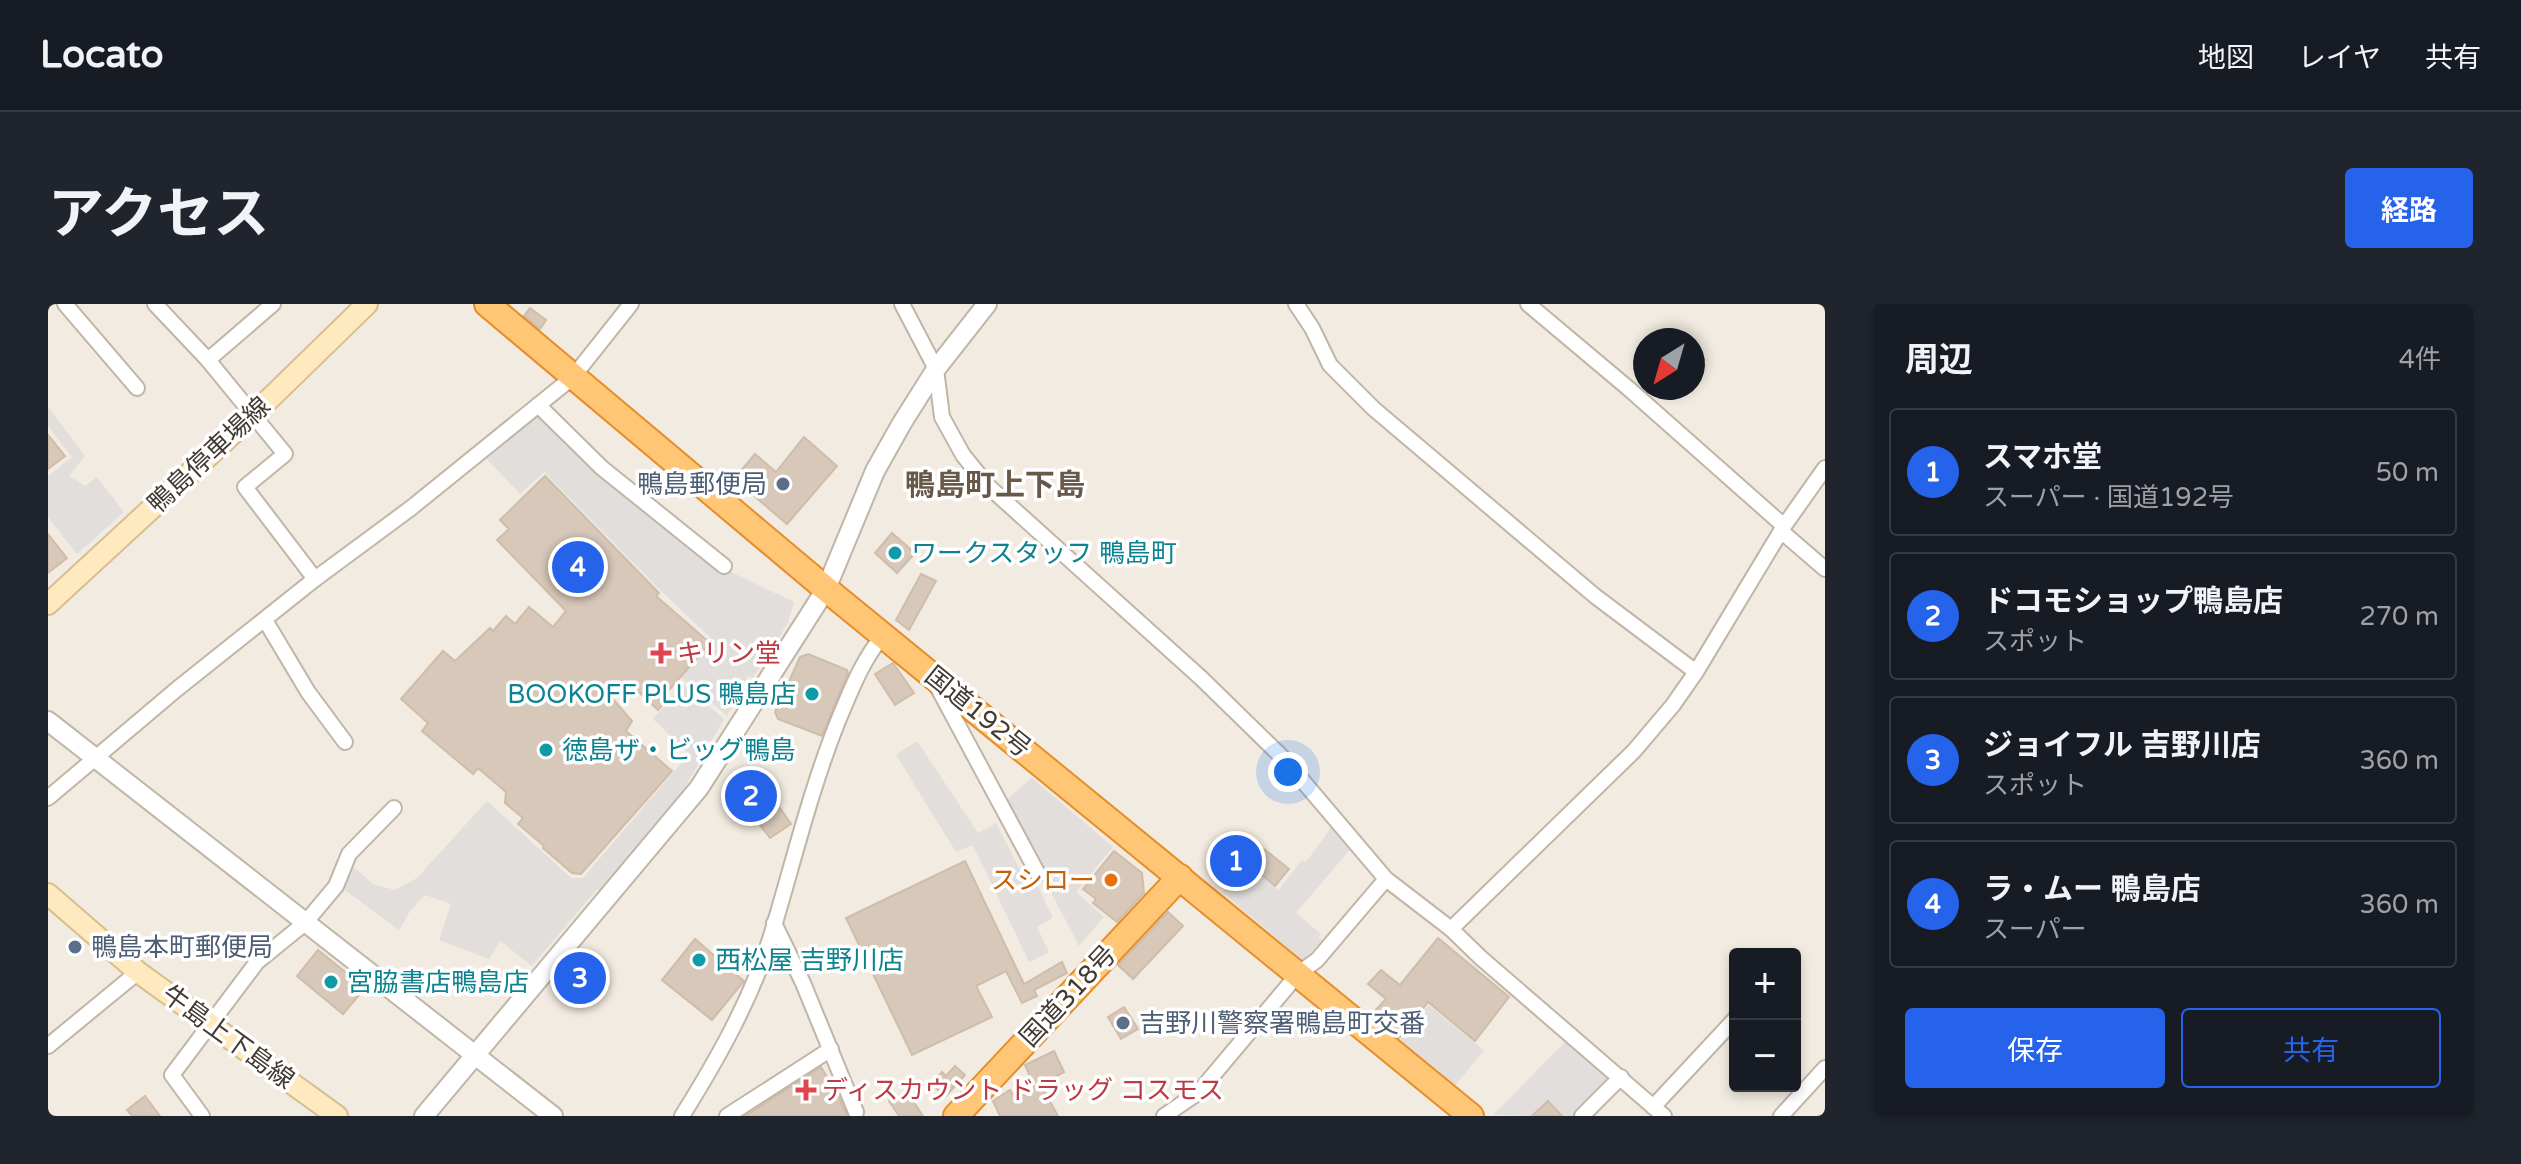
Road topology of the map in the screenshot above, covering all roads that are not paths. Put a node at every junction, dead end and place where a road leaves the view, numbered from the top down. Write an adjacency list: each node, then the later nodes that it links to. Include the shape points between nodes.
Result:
1 (65, 304): 14 (street)
2 (155, 304): 11 (street)
3 (273, 304): 11 (street)
4 (367, 304): 16 (main road, 鴨島停車場線)
5 (487, 304): 13 (highway, 国道192号)
6 (631, 304): 13 (street)
7 (902, 304): 12 (street)
8 (987, 304): 12 (street)
9 (1296, 304): 26 (street, via 1330,365 1374,409 1595,596)
10 (1528, 304): 18 (street)
11 (208, 360): 16 (street)
12 (936, 369): 22 (street, via 875,471); 35 (street, via 942,417 988,486 1274,750)
13 (573, 377): 15 (street); 22 (highway, 国道192号)
14 (137, 388)
15 (538, 405): 19 (street, via 602,468); 21 (street)
16 (254, 414): 21 (street, via 285,454 245,487); 23 (main road, 鴨島停車場線)
17 (1825, 468): 18 (street)
18 (1782, 528): 20 (street); 26 (street)
19 (724, 566)
20 (1825, 569)
21 (315, 579): 24 (street)
22 (826, 589): 25 (highway, 国道192号); 46 (street, via 699,788)
23 (48, 604)
24 (265, 620): 29 (street); 30 (street)
25 (883, 635): 27 (highway, 国道192号); 38 (street, via 863,660 824,757)
26 (1696, 672): 39 (street, via 1634,751)
27 (930, 673): 33 (street); 34 (highway, 国道192号)
28 (48, 721): 30 (street)
29 (345, 742)
30 (93, 758): 31 (street); 37 (street)
31 (48, 798)
32 (394, 808): 37 (street, via 349,854 336,886)
33 (1038, 874)
34 (1180, 877): 41 (highway, 国道192号); 57 (highway, 国道318号)
35 (1386, 879): 39 (street); 41 (street, via 1317,960)
36 (48, 894): 40 (main road, 牛島上下島線)
37 (305, 923): 43 (street, via 257,962); 46 (street)
38 (774, 923): 45 (street); 55 (street, via 737,1020)
39 (1451, 929): 48 (street)
40 (138, 972): 43 (main road, 牛島上下島線); 44 (street)
41 (1298, 974): 58 (street, via 1199,1092); 59 (highway, 国道192号)
42 (1734, 1020): 50 (street)
43 (209, 1023): 51 (street, via 172,1075); 52 (main road, 牛島上下島線)
44 (48, 1046)
45 (831, 1049): 49 (street); 56 (street)
46 (477, 1055): 53 (street); 54 (street)
47 (1825, 1068): 61 (street)
48 (1621, 1077): 50 (street); 60 (street)
49 (856, 1112)
50 (1659, 1112)
51 (202, 1116)
52 (337, 1116)
53 (424, 1116)
54 (553, 1116)
55 (682, 1116)
56 (727, 1116)
57 (956, 1116)
58 (1164, 1116)
59 (1471, 1116)
60 (1582, 1116)
61 (1781, 1116)

